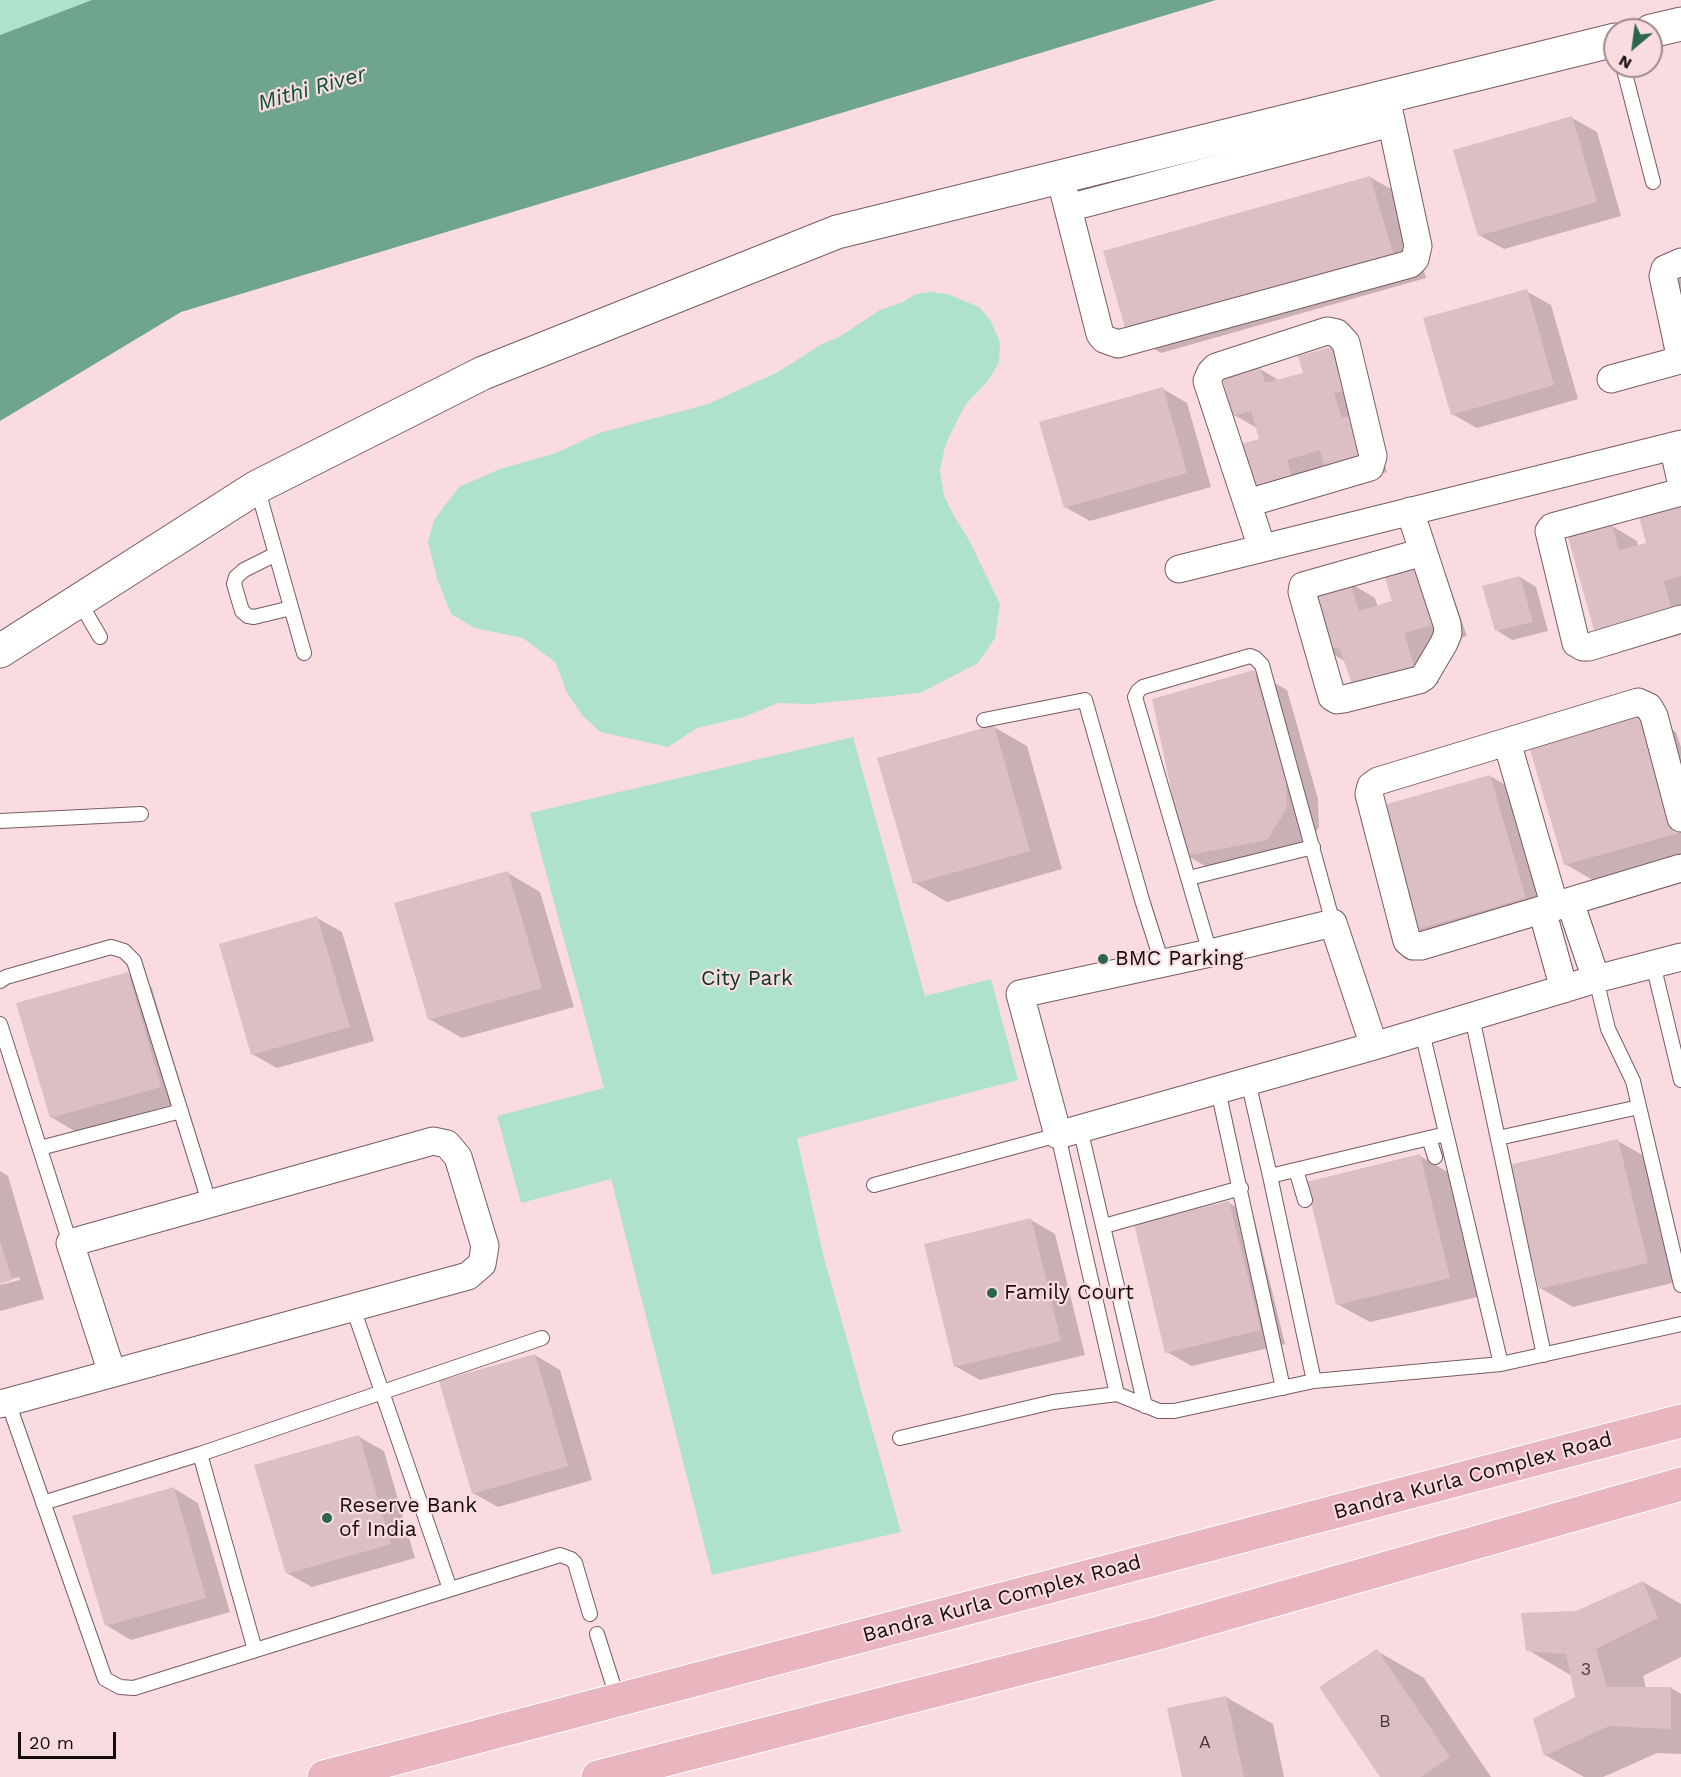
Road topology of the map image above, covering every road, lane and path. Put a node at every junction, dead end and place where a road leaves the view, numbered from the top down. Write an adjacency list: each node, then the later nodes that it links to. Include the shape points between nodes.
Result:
1 (1681, 24): 2 (street)
2 (1663, 29)
3 (1603, 44): 5 (street)
4 (1626, 78): 7 (lane)
5 (1389, 110): 6 (street); 8 (street); 8 (street, via 1418,246 1410,264 1118,344 1101,334)
6 (1060, 177): 8 (street); 14 (street, via 837,232 483,373)
7 (1653, 182)
8 (1068, 208)
9 (1681, 262): 10 (street, via 1665,269 1663,276)
10 (1680, 360): 11 (street)
11 (1611, 379)
12 (1677, 445): 13 (street); 17 (street)
13 (1681, 481)
14 (257, 487): 20 (lane); 22 (street)
15 (1681, 492): 24 (street, via 1549,531 1576,643 1582,647)
16 (1248, 503): 16 (street, via 1207,381 1211,372 1216,367 1327,332 1337,333 1349,354 1373,456 1370,467); 18 (street)
17 (1410, 511): 18 (street); 19 (street)
18 (1262, 548): 21 (street)
19 (1423, 552): 19 (street, via 1448,633 1430,670 1419,680 1344,699 1332,697 1303,586)
20 (276, 554): 23 (lane); 23 (lane, via 244,570 234,584 242,610 248,616)
21 (1179, 569)
22 (79, 601): 25 (lane); 26 (street)
23 (291, 608): 27 (lane)
24 (1681, 619)
25 (100, 637)
26 (0, 651)
27 (304, 652)
28 (984, 720): 40 (lane, via 1085,700)
29 (1507, 741): 31 (street, via 1638,702 1654,716); 36 (street); 36 (street, via 1378,780 1371,786 1369,794 1407,941 1421,946)
30 (141, 814): 32 (lane)
31 (1681, 818)
32 (0, 821)
33 (1313, 847): 35 (lane); 35 (lane, via 1262,665 1250,656 1143,687 1135,697); 37 (lane)
34 (1681, 868): 36 (street)
35 (1189, 878): 38 (lane)
36 (1556, 906): 42 (street); 44 (street)
37 (1333, 923): 38 (street); 48 (street)
38 (1210, 953): 40 (street)
39 (1681, 957): 41 (street)
40 (1162, 963): 54 (street, via 1020,994)
41 (1653, 964): 42 (street); 49 (lane)
42 (1596, 979): 44 (street); 52 (lane, via 1608,1029 1633,1080)
43 (0, 981): 53 (lane, via 111,948 124,951 134,961)
44 (1564, 989): 45 (street)
45 (1472, 1017): 47 (street); 57 (lane)
46 (0, 1024): 58 (lane)
47 (1422, 1032): 48 (street); 55 (lane)
48 (1374, 1046): 50 (street)
49 (1681, 1080)
50 (1248, 1081): 51 (street); 61 (lane)
51 (1218, 1090): 54 (street); 63 (lane)
52 (1639, 1107): 57 (lane); 68 (lane)
53 (181, 1111): 58 (lane); 65 (lane)
54 (1069, 1131): 62 (lane); 66 (lane); 78 (lane)
55 (1446, 1134): 56 (lane); 73 (lane)
56 (1429, 1138): 59 (lane); 60 (lane)
57 (1498, 1138): 72 (lane)
58 (40, 1148): 67 (lane)
59 (1435, 1157)
60 (1296, 1170): 61 (lane); 64 (lane)
61 (1270, 1176): 75 (lane)
62 (874, 1185)
63 (1241, 1188): 66 (lane); 76 (lane)
64 (1305, 1200)
65 (210, 1204): 67 (street); 69 (street, via 433,1141 447,1144 458,1157 486,1246 482,1264 468,1276)
66 (1104, 1226): 80 (lane)
67 (70, 1243): 74 (street)
68 (1681, 1285)
69 (353, 1308): 74 (street); 77 (lane)
70 (1681, 1324): 72 (lane)
71 (543, 1338): 77 (lane)
72 (1544, 1355): 73 (lane)
73 (1501, 1364): 75 (lane)
74 (112, 1373): 79 (street)
75 (1314, 1381): 76 (lane)
76 (1283, 1388): 80 (lane, via 1174,1411)
77 (382, 1392): 83 (lane); 86 (lane)
78 (1117, 1394): 80 (lane); 82 (lane, via 1053,1402)
79 (4, 1403): 85 (lane)
80 (1145, 1406)
81 (1681, 1421): 90 (main road, Bandra Kurla Complex Road)
82 (900, 1438)
83 (200, 1454): 85 (lane); 89 (lane)
84 (1681, 1484): 92 (main road, via 1155,1634)
85 (43, 1503): 89 (lane, via 105,1679 120,1687 134,1688)
86 (450, 1589): 87 (lane, via 560,1555 575,1563); 89 (lane)
87 (590, 1614)
88 (597, 1634): 90 (lane)
89 (255, 1650)
90 (618, 1700): 91 (main road, Bandra Kurla Complex Road)
91 (324, 1777)
92 (598, 1777)

